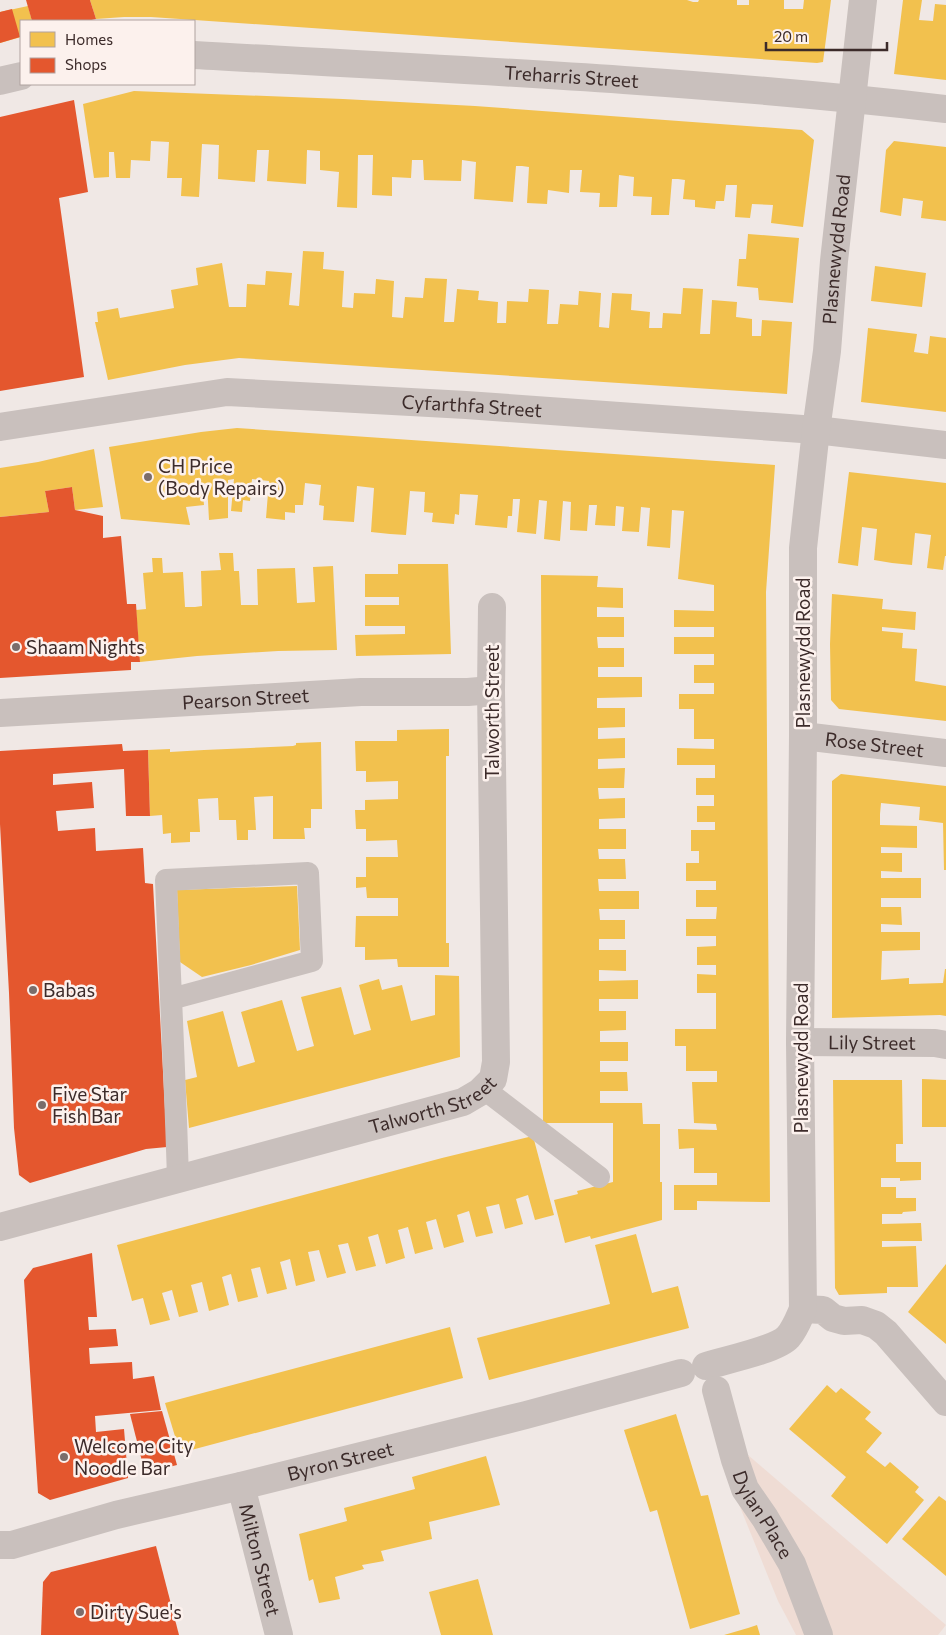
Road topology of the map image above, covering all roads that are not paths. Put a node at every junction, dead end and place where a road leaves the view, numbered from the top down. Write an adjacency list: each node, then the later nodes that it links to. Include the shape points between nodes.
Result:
1 (863, 0): 5 (street, Plasnewydd Road)
2 (195, 55): 5 (street, Treharris Street, via 569,76)
3 (20, 76): 4 (street)
4 (0, 81)
5 (851, 98): 6 (street, Treharris Street); 8 (street, Plasnewydd Road, via 827,351)
6 (946, 109)
7 (0, 427): 8 (street, Cyfarthfa Street, via 226,392)
8 (816, 430): 9 (street, Cyfarthfa Street); 13 (street, Plasnewydd Road, via 803,548)
9 (946, 445)
10 (492, 607): 11 (street, Talworth Street)
11 (491, 690): 12 (street, Pearson Street, via 361,692); 18 (street, Talworth Street, via 496,1062 493,1079)
12 (0, 713)
13 (803, 736): 14 (street, Rose Street); 16 (street, Plasnewydd Road)
14 (946, 753)
15 (171, 999): 15 (lane, via 166,880 308,873 312,961); 20 (lane)
16 (800, 1042): 17 (street, Lily Street); 22 (street, Plasnewydd Road)
17 (946, 1045)
18 (484, 1089): 19 (lane); 20 (street, Talworth Street, via 463,1102)
19 (600, 1177)
20 (178, 1179): 21 (street, Talworth Street)
21 (0, 1227)
22 (803, 1309): 24 (street, via 823,1310 833,1318 862,1320 876,1325); 28 (street, Dylan Place, via 788,1338 711,1378 746,1489 792,1564)
23 (681, 1373): 25 (street, Byron Street)
24 (946, 1402)
25 (242, 1486): 26 (street, Byron Street); 27 (street, Milton Street)
26 (0, 1545)
27 (279, 1635)
28 (819, 1635)

